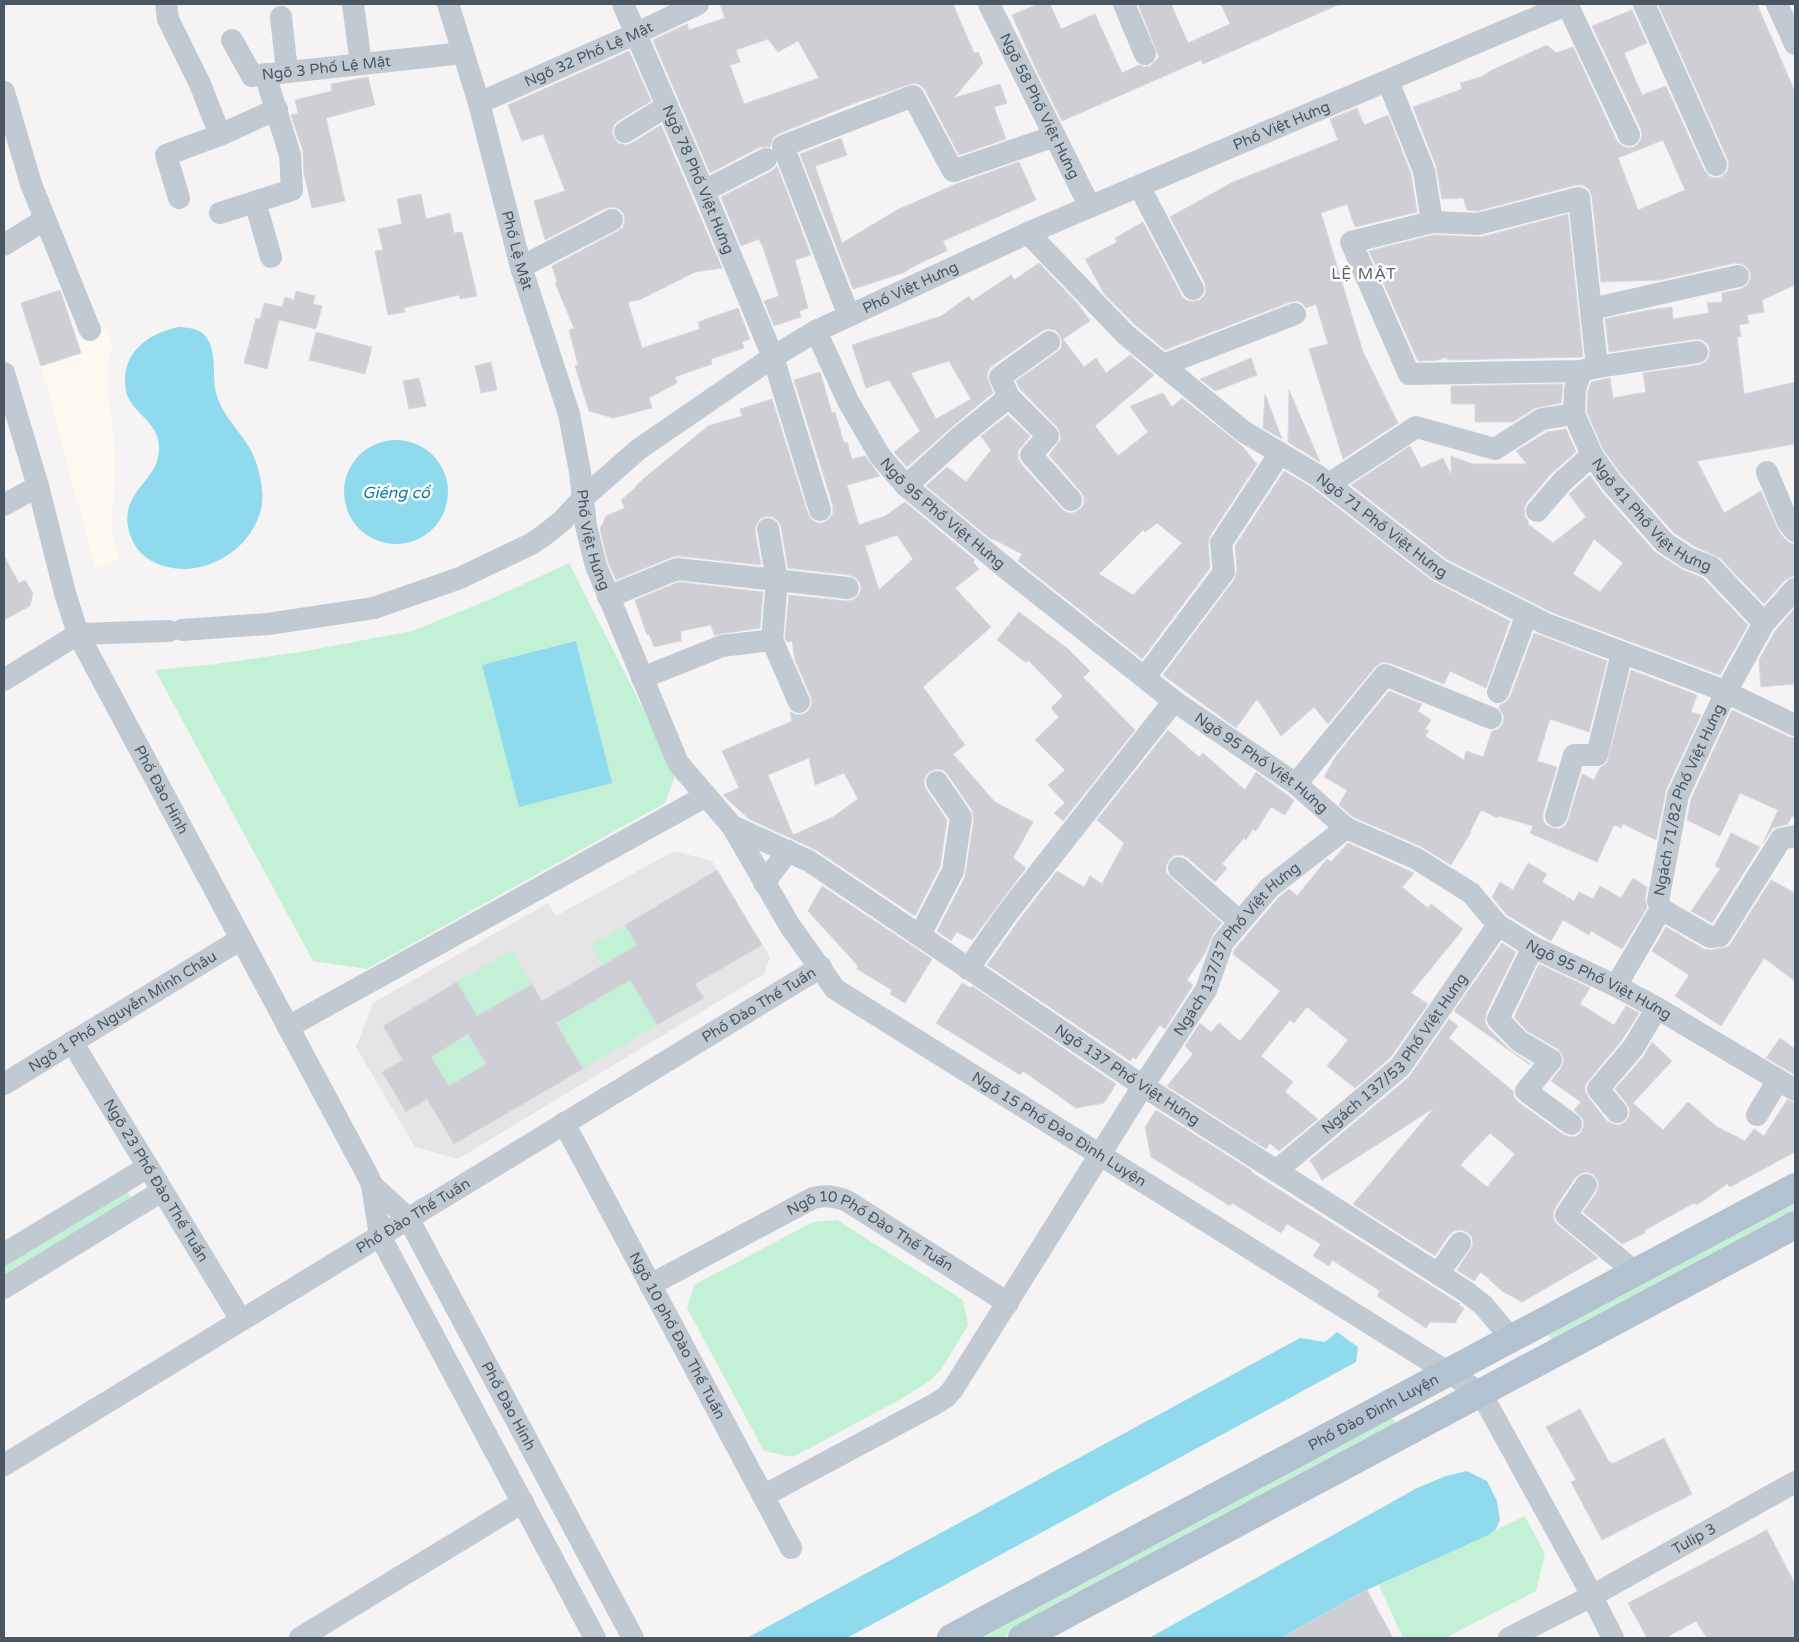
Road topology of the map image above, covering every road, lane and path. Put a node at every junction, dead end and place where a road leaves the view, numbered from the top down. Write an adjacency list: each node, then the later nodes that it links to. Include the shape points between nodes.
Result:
1 (166, 4): 26 (street, via 168,19 200,84)
2 (353, 4): 17 (street)
3 (448, 4): 15 (street, Phố Lệ Mật)
4 (623, 4): 12 (street, Ngõ 78 Phố Việt Hưng)
5 (698, 4): 12 (street, Ngõ 32 Phố Lệ Mật)
6 (991, 4): 28 (street, Ngõ 58 Phố Việt Hưng)
7 (1124, 4): 16 (street)
8 (1568, 4): 20 (street, Phố Việt Hưng); 27 (street)
9 (1644, 4): 30 (street)
10 (1777, 4): 14 (street)
11 (281, 17): 18 (street)
12 (635, 34): 22 (street, Ngõ 32 Phố Lệ Mật); 23 (street, Ngõ 78 Phố Việt Hưng)
13 (232, 40): 19 (street, via 252,76)
14 (1795, 44)
15 (463, 53): 17 (street, Ngõ 3 Phố Lệ Mật); 22 (street, Phố Lệ Mật)
16 (1145, 54)
17 (361, 64): 18 (street, Ngõ 3 Phố Lệ Mật)
18 (287, 71): 19 (street, Ngõ 3 Phố Lệ Mật)
19 (265, 74): 24 (street, Ngõ 3 Phố Lệ Mật)
20 (1388, 81): 31 (street, Phố Việt Hưng); 39 (street, via 1424,171)
21 (4, 92): 37 (street)
22 (479, 103): 43 (street, Phố Lệ Mật)
23 (667, 106): 25 (street); 32 (street, Ngõ 78 Phố Việt Hưng)
24 (277, 109): 26 (street); 34 (street, Ngõ 3 Phố Lệ Mật, via 290,155 292,190)
25 (624, 132)
26 (220, 135): 33 (street, via 166,155)
27 (1629, 135)
28 (1055, 136): 35 (street, Ngõ 58 Phố Việt Hưng); 48 (street, via 953,171 913,96 783,146)
29 (766, 159): 32 (street)
30 (1716, 165)
31 (1139, 186): 35 (street, Phố Việt Hưng); 45 (street)
32 (704, 191): 53 (street, Ngõ 78 Phố Việt Hưng)
33 (179, 198)
34 (255, 202): 36 (street, Ngõ 3 Phố Lệ Mật); 42 (street)
35 (1090, 207): 40 (street, Phố Việt Hưng)
36 (220, 213)
37 (44, 220): 41 (street); 49 (street)
38 (612, 220): 43 (street)
39 (1432, 222): 46 (street, Ngõ 41 Phố Việt Hưng, via 1478,224 1579,198); 55 (street, Ngõ 41 Phố Việt Hưng, via 1351,242 1408,374)
40 (1028, 233): 48 (street, Phố Việt Hưng); 54 (street, Ngõ 71 Phố Việt Hưng, via 1125,334)
41 (4, 245)
42 (271, 257)
43 (521, 267): 65 (street, Phố Lệ Mật, via 569,414 578,454)
44 (1738, 276): 46 (street)
45 (1193, 289)
46 (1591, 309): 55 (street, Ngõ 41 Phố Việt Hưng)
47 (1295, 314): 54 (street)
48 (848, 316): 50 (street, Phố Việt Hưng)
49 (90, 330)
50 (816, 331): 53 (street, Phố Việt Hưng); 64 (street, Ngõ 95 Phố Việt Hưng, via 848,401 880,456)
51 (1049, 342): 57 (street, via 1000,377)
52 (1697, 352): 55 (street)
53 (772, 357): 65 (street, Phố Việt Hưng, via 639,449); 68 (street, Ngõ 78 Phố Việt Hưng)
54 (1163, 365): 59 (street, Ngõ 71 Phố Việt Hưng, via 1243,431)
55 (1589, 369): 58 (street, Ngõ 41 Phố Việt Hưng, via 1575,388)
56 (4, 374): 63 (street, Phố Đào Hinh)
57 (1009, 397): 64 (street); 66 (street, via 1048,436 1030,455)
58 (1574, 414): 60 (street, Ngõ 41 Phố Việt Hưng); 62 (street, via 1542,419 1495,449 1416,427)
59 (1280, 453): 62 (street, Ngõ 71 Phố Việt Hưng); 81 (street, via 1221,543 1224,572)
60 (1592, 455): 69 (street); 77 (street, Ngõ 41 Phố Việt Hưng, via 1611,482 1665,543 1688,558 1711,567)
61 (1767, 472): 71 (street)
62 (1329, 484): 76 (street, Ngõ 71 Phố Việt Hưng, via 1439,570)
63 (38, 486): 67 (street); 78 (street, Phố Đào Hinh, via 64,593)
64 (906, 486): 81 (street, Ngõ 95 Phố Việt Hưng)
65 (582, 498): 75 (street, Phố Việt Hưng, via 589,545); 78 (street, via 562,521 531,544 460,578 374,608 268,624 148,633)
66 (1071, 500)
67 (4, 505)
68 (820, 510)
69 (1537, 511)
70 (768, 529): 72 (street)
71 (1795, 531)
72 (777, 580): 73 (street); 75 (street, via 677,569); 79 (street)
73 (848, 588)
74 (1795, 589): 77 (street)
75 (608, 597): 82 (street, Phố Việt Hưng)
76 (1527, 614): 80 (street, Ngõ 71 Phố Việt Hưng); 84 (street)
77 (1764, 623): 85 (street, Ngách 71/82 Phố Việt Hưng)
78 (78, 634): 83 (street); 104 (street, Phố Đào Hinh)
79 (772, 640): 82 (street, via 722,646); 87 (street)
80 (1622, 653): 85 (street, Ngõ 71 Phố Việt Hưng); 93 (street, via 1597,755 1574,755)
81 (1145, 677): 86 (street, Ngõ 95 Phố Việt Hưng)
82 (642, 678): 92 (street, Phố Việt Hưng, via 678,762)
83 (4, 680)
84 (1498, 692)
85 (1726, 692): 89 (street, Ngõ 71 Phố Việt Hưng); 100 (street, Ngách 71/82 Phố Việt Hưng, via 1678,795 1658,901)
86 (1174, 701): 91 (street, Ngõ 95 Phố Việt Hưng); 107 (street, via 1008,912)
87 (799, 702)
88 (1491, 718): 91 (street, via 1385,676)
89 (1795, 725)
90 (937, 782): 103 (street, via 961,817 953,871)
91 (1296, 784): 95 (street, Ngõ 95 Phố Việt Hưng)
92 (706, 796): 94 (street, Ngõ 15 Phố Đào Đình Luyện); 110 (street)
93 (1556, 816)
94 (732, 826): 97 (street, Ngõ 137 Phố Việt Hưng); 99 (street, Ngõ 15 Phố Đào Đình Luyện)
95 (1346, 828): 101 (street, Ngách 137/37 Phố Việt Hưng, via 1270,886); 102 (street, Ngõ 95 Phố Việt Hưng, via 1415,858 1471,893)
96 (1795, 836): 100 (street, via 1781,839 1720,936 1710,937)
97 (788, 851): 99 (street); 103 (street, Ngõ 137 Phố Việt Hưng)
98 (1179, 868): 101 (street)
99 (764, 883): 106 (street, Ngõ 15 Phố Đào Đình Luyện, via 790,926)
100 (1662, 910): 108 (street, Ngách 71/82 Phố Việt Hưng)
101 (1239, 921): 114 (street, Ngách 137/37 Phố Việt Hưng, via 1222,942 1206,990)
102 (1498, 925): 105 (street, Ngõ 95 Phố Việt Hưng); 121 (street, Ngách 137/53 Phố Việt Hưng, via 1400,1068)
103 (920, 935): 107 (street, Ngõ 137 Phố Việt Hưng)
104 (242, 939): 110 (street, Phố Đào Hinh); 111 (street, Ngõ 1 Phố Nguyễn Minh Châu)
105 (1533, 947): 108 (street, Ngõ 95 Phố Việt Hưng); 118 (street, via 1498,1019 1519,1041 1551,1060 1526,1091)
106 (821, 967): 117 (street, Phố Đào Thế Tuấn); 119 (street, Ngõ 15 Phố Đào Đình Luyện, via 835,989)
107 (968, 969): 114 (street, Ngõ 137 Phố Việt Hưng)
108 (1616, 986): 109 (street, Ngõ 95 Phố Việt Hưng)
109 (1657, 1008): 113 (street, Ngõ 95 Phố Việt Hưng); 115 (street, via 1633,1048 1598,1089)
110 (288, 1027): 122 (street, Phố Đào Hinh)
111 (72, 1042): 112 (street, Ngõ 1 Phố Nguyễn Minh Châu); 120 (street, Ngõ 23 Phố Đào Thế Tuấn)
112 (4, 1084)
113 (1787, 1085): 116 (street)
114 (1142, 1086): 119 (street); 121 (street, Ngõ 137 Phố Việt Hưng)
115 (1617, 1112)
116 (1757, 1116)
117 (564, 1123): 126 (street, Phố Đào Thế Tuấn); 133 (street, Ngõ 10 phố Đào Thế Tuấn)
118 (1571, 1124)
119 (1100, 1154): 135 (street); 138 (street, Ngõ 15 Phố Đào Đình Luyện)
120 (148, 1167): 125 (street, Ngõ 23 Phố Đào Thế Tuấn); 130 (street)
121 (1276, 1171): 132 (street, Ngõ 137 Phố Việt Hưng)
122 (372, 1185): 126 (street, Phố Đào Hinh); 128 (street, Phố Đào Hinh)
123 (1586, 1185): 131 (street, via 1566,1215)
124 (1795, 1187): 131 (main road, Phố Đào Đình Luyện)
125 (162, 1191): 134 (street); 136 (street, Ngõ 23 Phố Đào Thế Tuấn)
126 (408, 1218): 128 (street, Phố Đào Thế Tuấn); 148 (street, Phố Đào Hinh)
127 (1795, 1225): 139 (main road)
128 (380, 1236): 136 (street, Phố Đào Thế Tuấn); 143 (street, Phố Đào Hinh)
129 (1460, 1243): 132 (street)
130 (4, 1254)
131 (1634, 1272): 137 (main road, Phố Đào Đình Luyện)
132 (1438, 1274): 137 (street, Ngõ 137 Phố Việt Hưng, via 1482,1305)
133 (650, 1285): 135 (street, Ngõ 10 Phố Đào Thế Tuấn, via 813,1198 825,1195 836,1196); 142 (street, Ngõ 10 phố Đào Thế Tuấn)
134 (4, 1288)
135 (1008, 1303): 142 (street, via 946,1397)
136 (242, 1320): 140 (street, Phố Đào Thế Tuấn)
137 (1512, 1338): 138 (main road, Phố Đào Đình Luyện)
138 (1449, 1372): 139 (street, Ngõ 15 Phố Đào Đình Luyện); 149 (main road, Phố Đào Đình Luyện)
139 (1480, 1393): 145 (street); 150 (main road)
140 (4, 1465)
141 (1795, 1482): 145 (street, Tulip 3)
142 (763, 1496): 144 (street, Ngõ 10 phố Đào Thế Tuấn)
143 (523, 1502): 146 (street); 147 (street, Phố Đào Hinh)
144 (791, 1548)
145 (1592, 1596): 151 (street, Tulip 3); 152 (street)
146 (300, 1638)
147 (595, 1638)
148 (633, 1638)
149 (951, 1638)
150 (1022, 1638)
151 (1509, 1638)
152 (1613, 1638)

